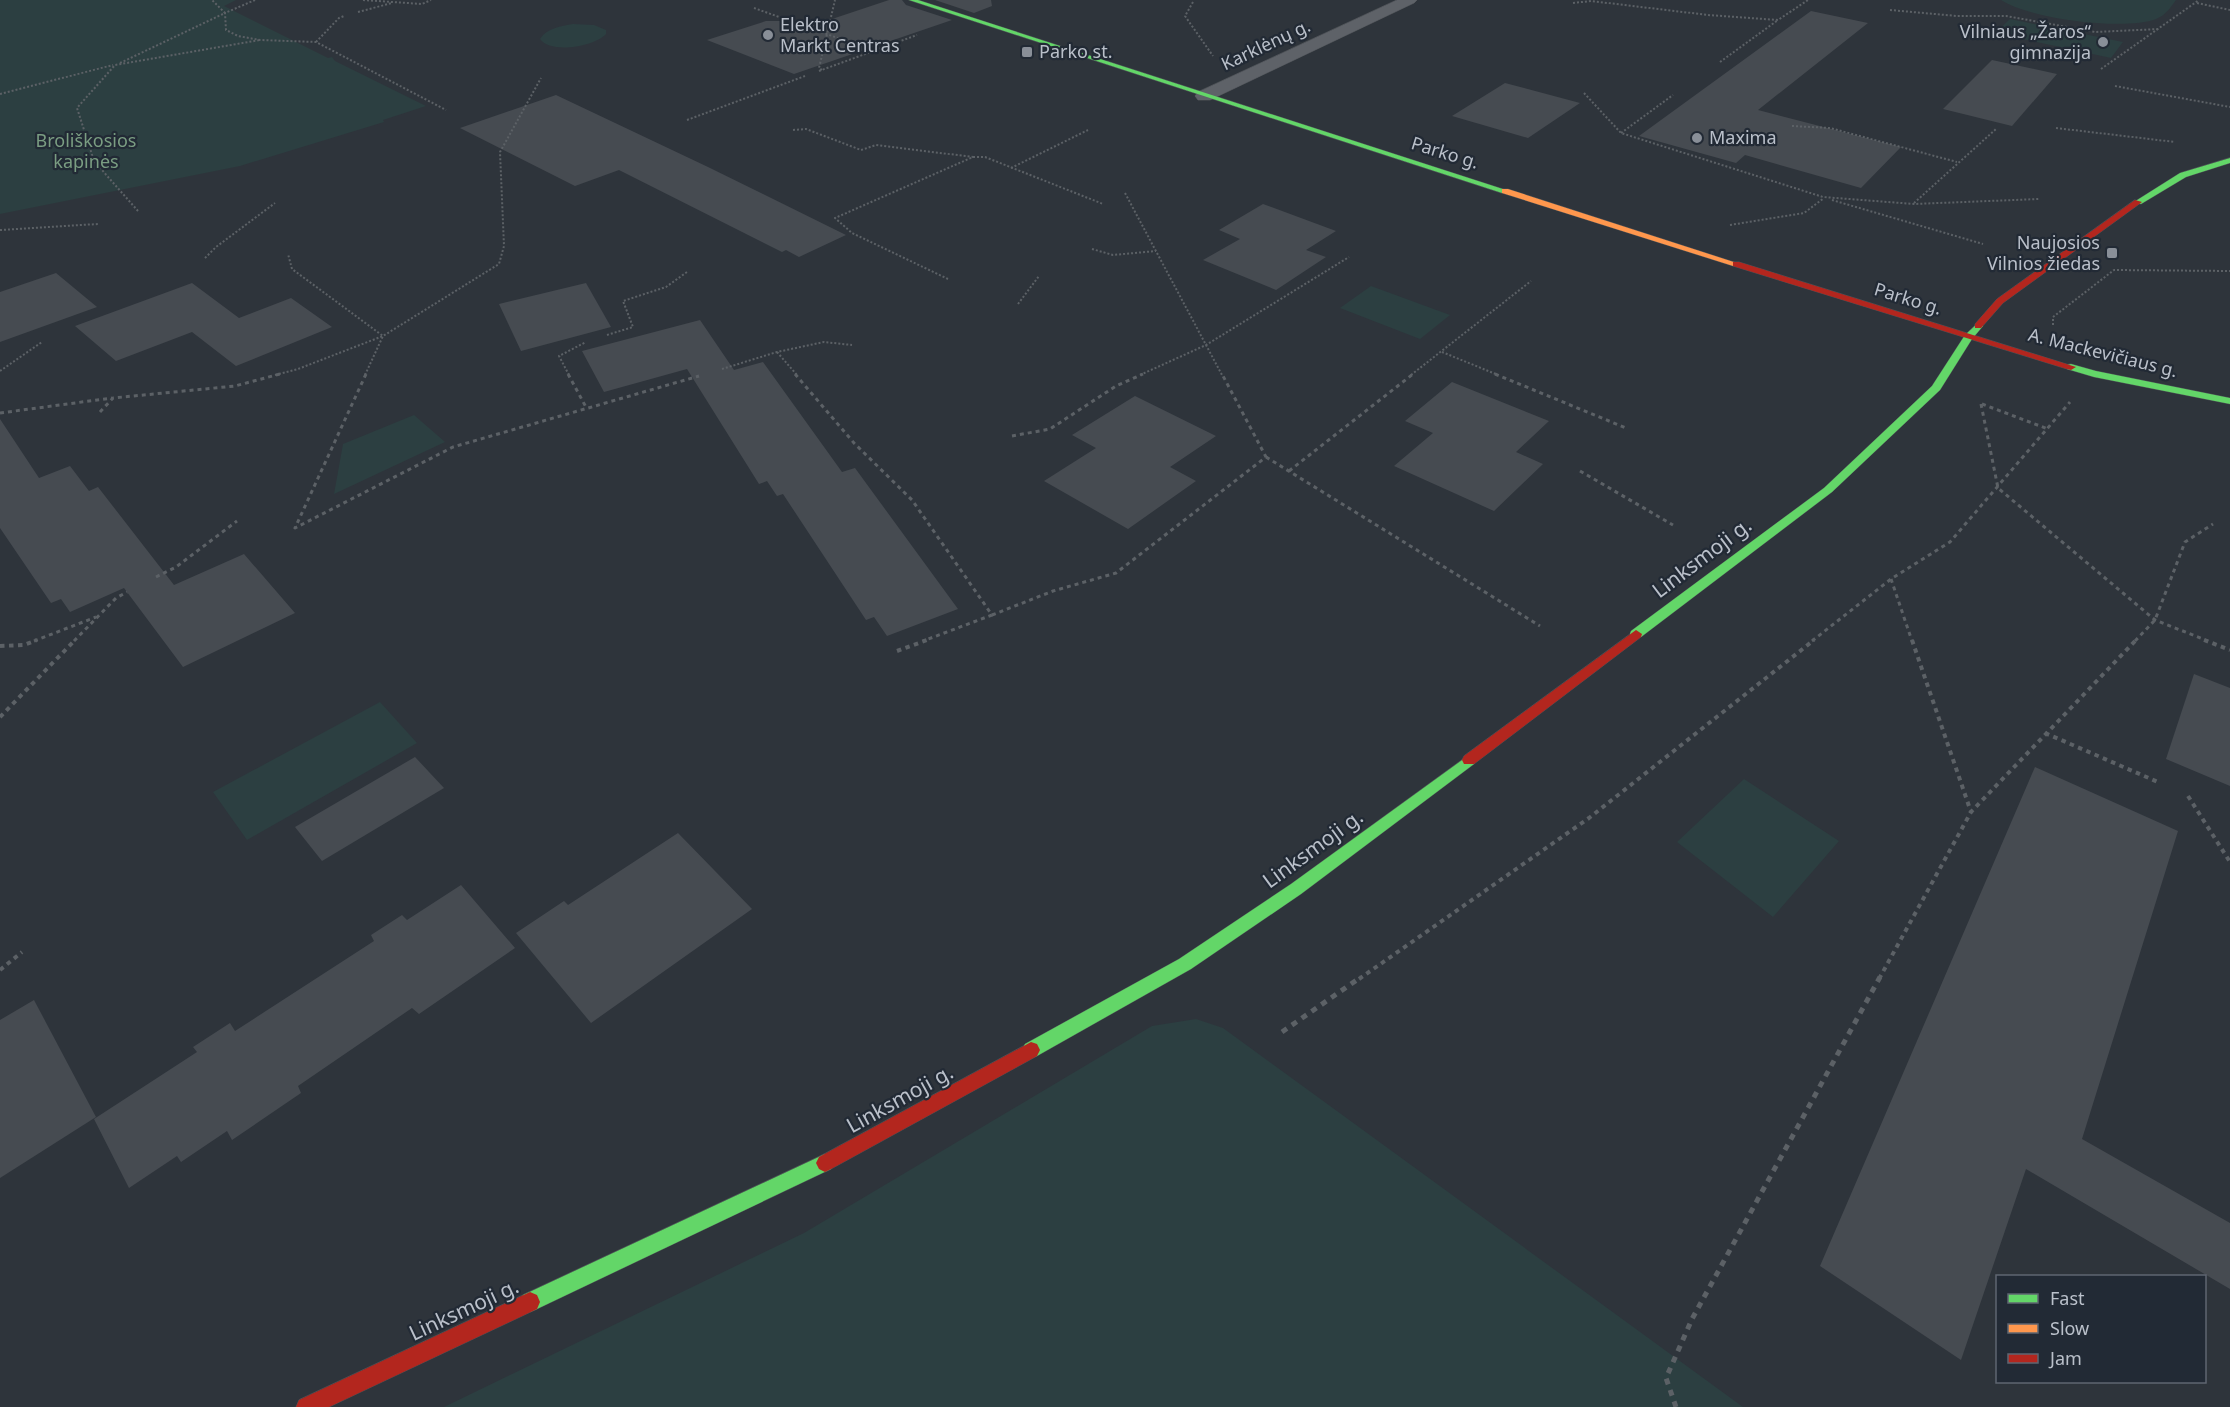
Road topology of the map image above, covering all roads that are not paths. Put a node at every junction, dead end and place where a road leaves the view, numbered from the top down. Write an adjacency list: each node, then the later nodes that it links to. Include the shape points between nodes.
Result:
1 (912, 0): 3 (main road, Parko g.)
2 (1409, 0): 3 (street, Karklėnų g.)
3 (1204, 96): 5 (main road, Parko g.)
4 (2230, 160): 5 (main road, Linksmoji g., via 2183,175 2151,192 2000,301)
5 (1968, 337): 6 (main road, A. Mackevičiaus g., via 2094,374); 7 (main road, Linksmoji g., via 1936,388 1828,490 1296,889 1185,964 847,1152)
6 (2230, 401)
7 (306, 1407)

